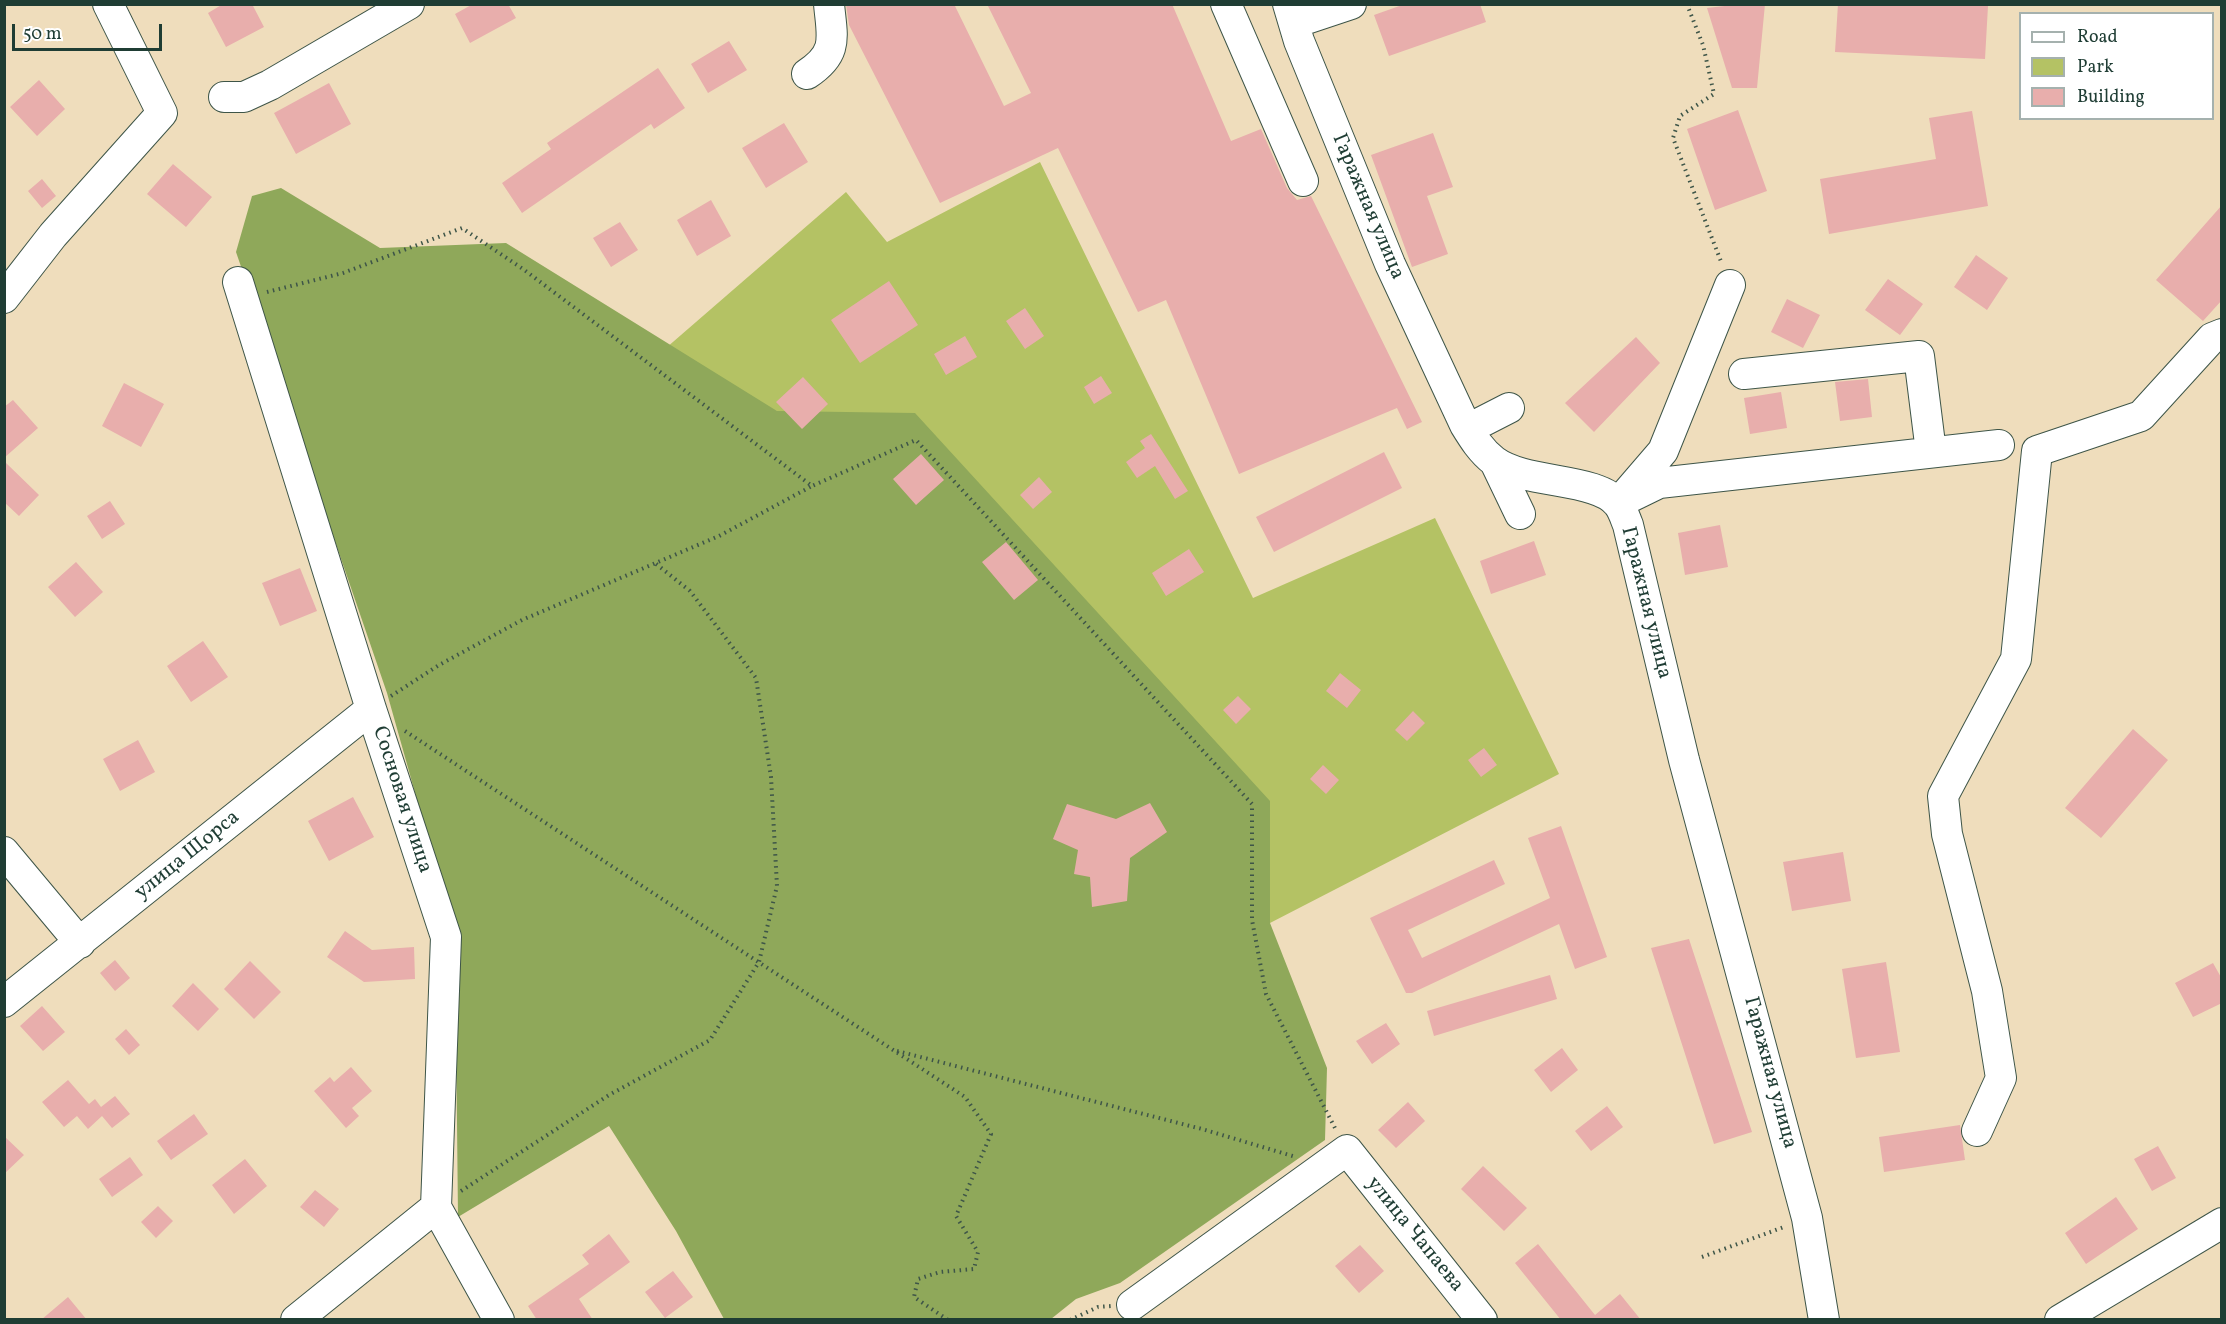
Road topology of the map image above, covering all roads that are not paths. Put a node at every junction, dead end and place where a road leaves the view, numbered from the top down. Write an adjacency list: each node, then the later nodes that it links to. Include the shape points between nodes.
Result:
1 (108, 4): 12 (street, via 162,113 53,235)
2 (409, 4): 8 (street, via 270,85 244,97)
3 (829, 4): 7 (street, via 834,39 828,57)
4 (1226, 4): 9 (street)
5 (1351, 4): 6 (street)
6 (1291, 14): 16 (street, Гаражная улица, via 1327,92 1390,264)
7 (807, 74)
8 (224, 97)
9 (1303, 181)
10 (1730, 285): 20 (street, via 1664,451)
11 (240, 290): 22 (street, Сосновая улица)
12 (4, 298)
13 (2222, 334): 26 (street, via 2212,338 2141,416 2037,451 2016,659 1943,796 1947,834 1987,992 2001,1078)
14 (1744, 374): 18 (street, via 1919,356)
15 (1509, 408): 16 (street)
16 (1466, 434): 19 (street, Гаражная улица)
17 (1999, 445): 18 (street)
18 (1931, 452): 20 (street, via 1659,483)
19 (1495, 462): 20 (street, Гаражная улица, via 1548,482 1589,482); 21 (street)
20 (1618, 503): 33 (street, Гаражная улица, via 1638,561 1684,760 1807,1218)
21 (1520, 514)
22 (371, 709): 24 (street, улица Щорса); 27 (street, Сосновая улица, via 446,937)
23 (4, 852): 24 (street)
24 (80, 943): 25 (street, улица Щорса)
25 (4, 1002)
26 (1977, 1131)
27 (436, 1206): 30 (street); 31 (street)
28 (2222, 1223): 34 (street)
29 (1132, 1305): 32 (street, улица Чапаева, via 1336,1158)
30 (296, 1320)
31 (499, 1320)
32 (1482, 1320)
33 (1824, 1320)
34 (2060, 1320)

